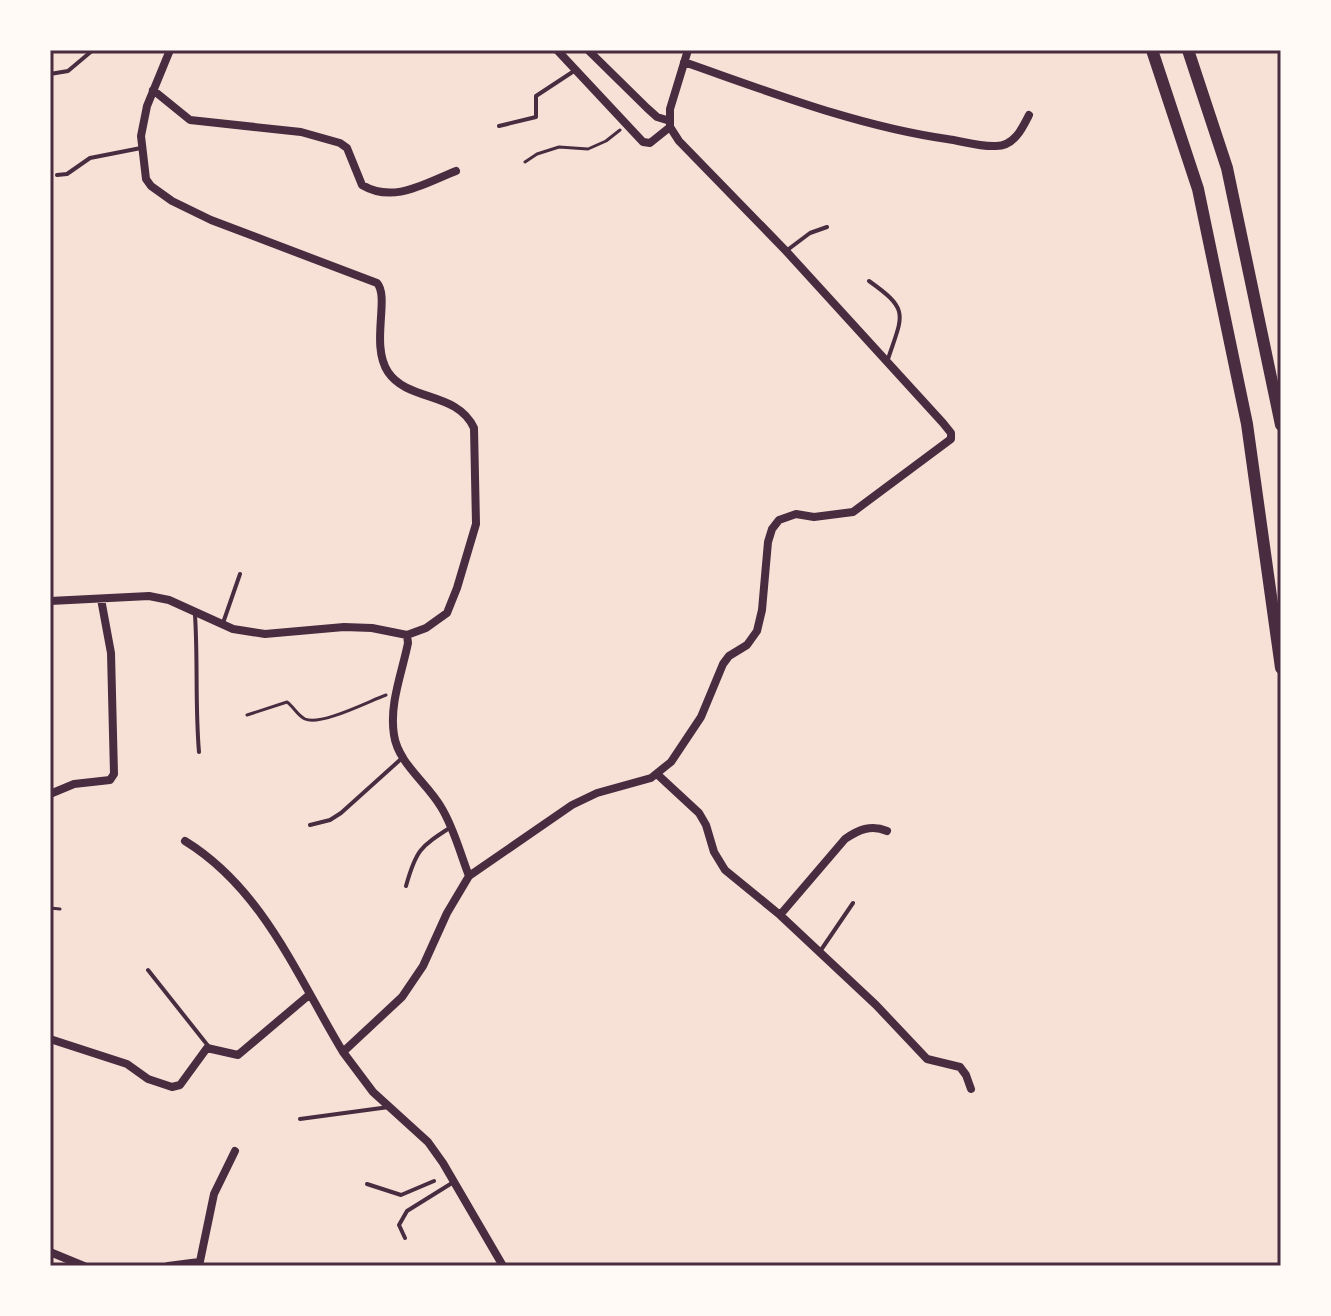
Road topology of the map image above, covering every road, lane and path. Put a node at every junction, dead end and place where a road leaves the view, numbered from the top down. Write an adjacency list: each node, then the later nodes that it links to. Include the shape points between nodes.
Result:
1 (93, 50): 10 (lane, via 68,71)
2 (170, 50): 11 (street)
3 (557, 50): 9 (street)
4 (588, 50): 15 (street)
5 (688, 50): 8 (street)
6 (1152, 50): 32 (main road, via 1198,189 1247,424)
7 (1188, 50): 24 (main road, via 1227,168)
8 (684, 62): 12 (street, via 911,134 997,147 1011,142); 15 (street)
9 (574, 71): 13 (lane, via 536,96 533,119); 14 (street)
10 (50, 74)
11 (153, 90): 16 (street); 18 (street, via 190,120 301,132 340,143 362,185 377,192 401,193)
12 (1029, 115)
13 (499, 126)
14 (626, 126): 15 (street, via 650,143); 17 (path, via 588,149 559,147)
15 (668, 127): 21 (street)
16 (141, 148): 19 (lane, via 90,158); 31 (street, via 146,179 172,201 377,283 382,292 379,342 388,372 469,418 476,445 471,545 447,613)
17 (525, 162)
18 (456, 171)
19 (57, 175)
20 (827, 227): 21 (lane)
21 (786, 251): 23 (street)
22 (869, 281): 23 (lane, via 891,297 900,312)
23 (887, 361): 37 (street, via 951,433 944,446 853,512 796,514 779,520 768,542 754,638 723,664 686,743)
24 (1280, 417): 25 (main road)
25 (1281, 425)
26 (240, 574): 30 (lane)
27 (101, 599): 28 (street); 29 (street, via 149,596); 38 (street, via 111,653 114,774 110,780 74,784)
28 (50, 601)
29 (195, 612): 30 (street); 35 (lane)
30 (222, 625): 31 (street, via 265,634 344,627)
31 (407, 635): 33 (street)
32 (1281, 668)
33 (397, 691): 34 (path, via 325,719 298,715 287,702); 36 (street, via 393,732)
34 (247, 715)
35 (199, 752)
36 (403, 757): 39 (lane, via 341,813); 40 (street)
37 (658, 775): 43 (street, via 572,805); 48 (street, via 699,813 725,870)
38 (50, 794)
39 (310, 825)
40 (451, 827): 43 (street); 44 (lane, via 420,849)
41 (887, 831): 48 (street, via 870,828 845,839)
42 (185, 841): 51 (street, via 209,856 257,906)
43 (469, 876): 54 (street, via 402,997)
44 (406, 886)
45 (853, 903): 49 (lane)
46 (50, 908): 47 (path)
47 (60, 909)
48 (780, 915): 49 (street)
49 (820, 952): 55 (street, via 927,1059 960,1067)
50 (148, 970): 53 (lane)
51 (309, 995): 53 (street, via 238,1055); 54 (street)
52 (50, 1039): 53 (street, via 127,1064 172,1087 180,1085)
53 (209, 1047)
54 (343, 1052): 56 (street)
55 (971, 1089)
56 (389, 1107): 57 (lane); 60 (street, via 428,1142)
57 (300, 1119)
58 (235, 1151): 64 (street, via 214,1194)
59 (434, 1181): 61 (lane, via 401,1195)
60 (454, 1182): 62 (lane, via 407,1211 399,1225); 67 (street)
61 (367, 1184)
62 (405, 1238)
63 (50, 1252): 65 (street)
64 (199, 1264): 66 (street)
65 (84, 1266)
66 (168, 1266)
67 (503, 1266)

